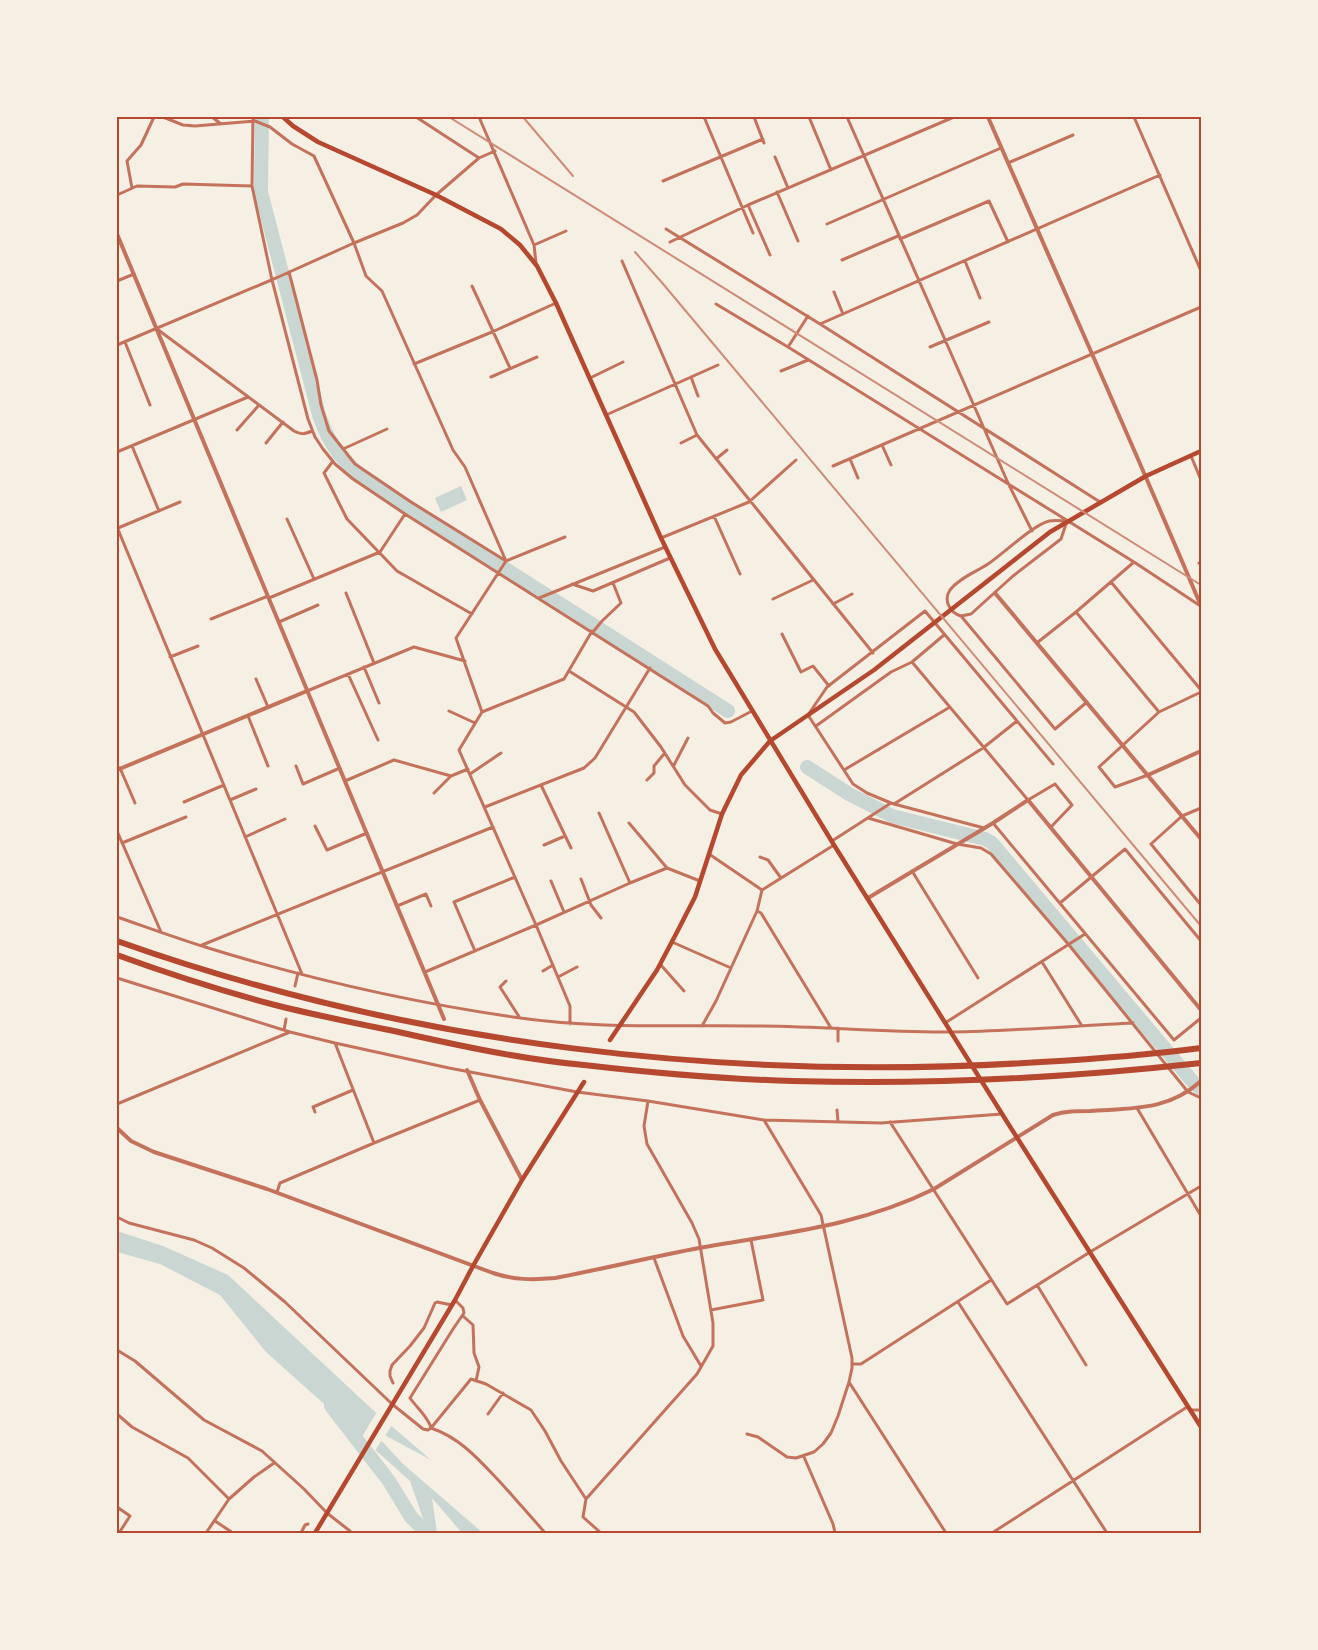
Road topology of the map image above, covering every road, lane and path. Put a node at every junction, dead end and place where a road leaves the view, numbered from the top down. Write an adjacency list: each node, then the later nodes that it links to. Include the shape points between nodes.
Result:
1 (154, 117): 28 (street, via 141,145 127,161)
2 (163, 117): 15 (street, via 183,125)
3 (212, 117): 15 (street)
4 (283, 117): 32 (main road, via 318,142)
5 (416, 117): 22 (street)
6 (479, 117): 18 (street)
7 (704, 117): 19 (street)
8 (754, 117): 19 (street, via 763,141)
9 (809, 117): 24 (street)
10 (847, 117): 20 (street)
11 (954, 117): 20 (street)
12 (988, 117): 17 (street)
13 (1134, 117): 25 (street)
14 (254, 120): 15 (street); 27 (street); 47 (street, via 314,156)
15 (221, 124)
16 (1073, 135): 23 (street)
17 (1001, 148): 23 (street); 33 (street)
18 (495, 151): 22 (street); 48 (street)
19 (721, 156): 26 (street); 35 (street)
20 (864, 156): 24 (street); 33 (street)
21 (775, 157): 29 (street)
22 (479, 158): 32 (street)
23 (1008, 163): 38 (street)
24 (831, 170): 29 (street)
25 (1160, 175): 38 (street); 54 (street)
26 (663, 181)
27 (252, 186): 28 (street, via 183,184); 57 (street)
28 (133, 188): 31 (street)
29 (788, 188): 30 (street)
30 (777, 192): 34 (street); 44 (street)
31 (117, 195)
32 (436, 195): 47 (street, via 403,224); 53 (main road, via 501,229)
33 (882, 199): 36 (street); 43 (street)
34 (748, 205): 35 (street); 49 (street)
35 (742, 208): 40 (street); 42 (street)
36 (827, 224)
37 (666, 229): 42 (street)
38 (1037, 230): 46 (street); 77 (street)
39 (566, 231): 48 (street)
40 (753, 233)
41 (117, 234): 56 (street)
42 (679, 237): 45 (street); 67 (street)
43 (899, 237): 46 (street, via 989,201); 50 (street); 59 (street)
44 (798, 241)
45 (670, 242)
46 (1008, 242): 51 (street)
47 (354, 243): 55 (street); 81 (street, via 366,276 382,291)
48 (534, 245): 53 (street)
49 (770, 255)
50 (842, 260)
51 (965, 260): 59 (street); 62 (street)
52 (621, 261): 88 (street)
53 (537, 266): 63 (main road)
54 (1201, 271)
55 (289, 272): 57 (street); 108 (street, via 321,405 329,431)
56 (134, 274): 58 (street); 70 (street)
57 (274, 279): 70 (street); 102 (street)
58 (117, 281)
59 (918, 281): 66 (street); 72 (street)
60 (472, 286): 71 (street)
61 (834, 292): 66 (street)
62 (980, 298)
63 (556, 303): 71 (street); 87 (main road)
64 (716, 304): 75 (street)
65 (1201, 307): 77 (street)
66 (843, 314): 69 (street)
67 (808, 316): 69 (street); 75 (street)
68 (989, 322): 72 (street)
69 (820, 324): 94 (street)
70 (157, 328): 73 (street); 90 (street); 96 (street)
71 (492, 332): 81 (street); 83 (street)
72 (945, 341): 76 (street); 93 (street)
73 (125, 342): 74 (street); 91 (street)
74 (117, 345)
75 (788, 347): 79 (street)
76 (930, 348)
77 (1091, 355): 93 (street); 119 (street)
78 (537, 357): 83 (street)
79 (808, 360): 84 (street); 100 (street)
80 (623, 362): 87 (street)
81 (414, 364): 138 (street)
82 (718, 365): 86 (street)
83 (510, 368): 85 (street)
84 (781, 371)
85 (491, 377)
86 (691, 377): 88 (street); 89 (street)
87 (590, 378): 95 (main road)
88 (674, 385): 95 (street); 103 (street)
89 (698, 396)
90 (248, 397): 92 (street); 96 (street)
91 (150, 405)
92 (259, 405): 97 (street); 101 (street)
93 (973, 405): 94 (street); 98 (street)
94 (957, 411): 98 (street); 100 (street)
95 (606, 415): 134 (main road)
96 (195, 420): 107 (street); 150 (street)
97 (283, 422): 102 (street, via 299,434); 105 (street)
98 (982, 426): 122 (street); 125 (street)
99 (387, 429): 108 (street)
100 (920, 429): 106 (street); 122 (street)
101 (237, 430)
102 (312, 431): 116 (street)
103 (697, 435): 104 (street); 113 (street)
104 (681, 442)
105 (266, 444)
106 (882, 445): 114 (street); 117 (street)
107 (132, 446): 111 (street); 126 (street)
108 (343, 449): 138 (street, via 368,474)
109 (727, 450): 113 (street)
110 (1201, 451): 112 (main road)
111 (117, 452)
112 (1190, 456): 119 (main road); 121 (street)
113 (716, 459): 124 (street)
114 (850, 459): 118 (street); 120 (street)
115 (796, 460): 124 (street)
116 (333, 461): 127 (street); 136 (street, via 324,473 346,519)
117 (891, 465)
118 (833, 466)
119 (1146, 476): 125 (main road); 155 (street)
120 (858, 478)
121 (1201, 480)
122 (1008, 483): 130 (street); 132 (street)
123 (180, 502): 126 (street)
124 (749, 502): 128 (street); 143 (street)
125 (1100, 502): 130 (main road)
126 (159, 511): 131 (street)
127 (405, 514): 136 (street); 140 (street)
128 (714, 516): 134 (street); 141 (street)
129 (287, 519): 142 (street)
130 (1067, 521): 132 (street, via 1049,521); 139 (street); 148 (street, via 1061,539); 188 (main road, via 874,670)
131 (117, 527): 167 (street)
132 (1032, 531): 158 (street, via 950,590 948,604)
133 (565, 537): 138 (street)
134 (661, 538): 135 (main road)
135 (665, 547): 137 (main road); 146 (street)
136 (380, 552): 142 (street); 157 (street, via 397,571)
137 (670, 558): 145 (street); 185 (main road, via 715,649)
138 (506, 561): 140 (street)
139 (1134, 562): 144 (street); 155 (street)
140 (499, 572): 151 (street); 157 (street)
141 (740, 574)
142 (314, 579): 150 (street)
143 (813, 580): 152 (street); 153 (street)
144 (1111, 582): 156 (street); 178 (street)
145 (613, 583): 146 (street, via 593,591); 161 (street, via 621,603)
146 (572, 584): 151 (street)
147 (346, 593): 170 (street)
148 (995, 593): 158 (street, via 971,614); 164 (street)
149 (852, 594): 153 (street)
150 (268, 597): 159 (street); 160 (street)
151 (539, 598): 161 (street)
152 (773, 599)
153 (833, 604): 166 (street)
154 (318, 605): 160 (street)
155 (1201, 606)
156 (1076, 612): 164 (street); 187 (street)
157 (472, 614): 168 (street, via 456,638)
158 (961, 616): 179 (street, via 1055,729)
159 (212, 619)
160 (279, 622): 177 (street)
161 (592, 632): 172 (street); 173 (street)
162 (782, 634): 176 (street, via 801,672 813,666)
163 (945, 635): 166 (street, via 925,611); 169 (street); 190 (street)
164 (1038, 642): 179 (street)
165 (198, 646): 167 (street)
166 (873, 653): 176 (street)
167 (171, 657): 193 (street)
168 (465, 661): 170 (street, via 414,647); 186 (street)
169 (912, 662): 183 (street); 192 (street, via 891,672)
170 (374, 663): 171 (street)
171 (364, 667): 174 (street); 180 (street)
172 (650, 668): 182 (street); 185 (street, via 708,706 725,723)
173 (569, 671): 182 (street); 186 (street, via 564,679)
174 (348, 674): 177 (street); 195 (street)
175 (256, 679): 181 (street)
176 (828, 686): 188 (street)
177 (307, 691): 181 (street); 206 (street)
178 (1201, 691): 187 (street)
179 (1087, 702): 197 (street)
180 (379, 704)
181 (268, 707): 189 (street)
182 (626, 707): 201 (street, via 634,712); 215 (street, via 595,758 584,768)
183 (950, 707): 198 (street); 208 (street)
184 (449, 711): 191 (street)
185 (752, 711): 196 (main road)
186 (482, 712): 191 (street)
187 (1159, 712): 197 (street)
188 (808, 715): 192 (street); 196 (main road)
189 (248, 716): 193 (street); 204 (street)
190 (1017, 722): 198 (street); 202 (street)
191 (475, 724): 209 (street, via 459,750)
192 (816, 726): 208 (street)
193 (203, 735): 207 (street); 214 (street)
194 (688, 738): 203 (street)
195 (378, 740)
196 (771, 741): 226 (main road, via 741,775); 243 (main road)
197 (1123, 745): 210 (street); 210 (street, via 1100,767 1115,787)
198 (983, 748): 219 (street); 222 (street)
199 (1201, 751): 210 (street)
200 (501, 753): 209 (street)
201 (664, 754): 203 (street); 213 (street)
202 (1053, 764)
203 (674, 765): 226 (street, via 685,785 710,810)
204 (268, 766)
205 (296, 766): 206 (street, via 303,784)
206 (340, 768): 212 (street)
207 (119, 769): 221 (street)
208 (844, 770): 222 (street, via 854,784)
209 (469, 772): 211 (street); 223 (street)
210 (1148, 775): 227 (street)
211 (451, 777): 212 (street, via 394,760); 217 (street)
212 (345, 780): 238 (street)
213 (647, 780)
214 (224, 785): 218 (street); 220 (street)
215 (542, 785): 223 (street); 239 (street)
216 (256, 789): 218 (street)
217 (434, 793)
218 (230, 800): 240 (street)
219 (1028, 800): 232 (street); 236 (street); 236 (street, via 1055,784 1072,806)
220 (184, 802)
221 (135, 804)
222 (891, 804): 229 (street); 235 (street)
223 (485, 807): 234 (street)
224 (1201, 808): 227 (street)
225 (599, 813): 258 (street)
226 (722, 814): 247 (main road)
227 (1182, 816): 241 (street); 263 (street, via 1151,844)
228 (186, 817): 242 (street)
229 (870, 817): 243 (street); 244 (street)
230 (285, 819): 240 (street)
231 (629, 823): 249 (street)
232 (993, 823): 235 (street); 262 (street)
233 (315, 826): 238 (street, via 327,850)
234 (493, 826): 250 (street); 252 (street)
235 (984, 828): 244 (street)
236 (1050, 828): 253 (street)
237 (117, 831): 242 (street)
238 (367, 834): 250 (street)
239 (565, 836): 245 (street); 246 (street)
240 (245, 837): 268 (street)
241 (1201, 839)
242 (120, 842): 272 (street)
243 (833, 843): 254 (street); 260 (main road)
244 (957, 844): 251 (street); 277 (street, via 992,854)
245 (544, 845)
246 (571, 848)
247 (709, 854): 257 (main road); 259 (street)
248 (760, 856): 254 (street, via 768,860)
249 (667, 868): 257 (street); 258 (street)
250 (382, 871): 264 (street); 268 (street)
251 (912, 871): 260 (street); 291 (street)
252 (515, 877): 271 (street); 279 (street, via 454,902)
253 (1091, 877): 262 (street); 275 (street, via 1125,849); 296 (street)
254 (780, 878): 259 (street)
255 (581, 879): 261 (street)
256 (551, 881): 267 (street)
257 (700, 881): 276 (main road)
258 (630, 883): 261 (street)
259 (762, 890): 266 (street)
260 (868, 898): 301 (main road)
261 (590, 901): 267 (street); 270 (street)
262 (1060, 903): 273 (street)
263 (1201, 905)
264 (397, 906): 265 (street, via 426,894); 287 (street)
265 (431, 906)
266 (757, 911): 285 (street); 307 (street)
267 (564, 913): 271 (street)
268 (277, 914): 278 (street); 288 (street)
269 (117, 917): 272 (street)
270 (601, 918)
271 (536, 925): 279 (street); 283 (street)
272 (161, 932): 278 (street)
273 (1085, 934): 277 (street); 298 (street, via 1174,1040)
274 (117, 941): 315 (highway, via 200,969 364,1012 449,1030 631,1055 881,1068 985,1066)
275 (1201, 941)
276 (672, 942): 282 (main road); 285 (street)
277 (1069, 945): 281 (street); 302 (street)
278 (200, 946): 288 (street)
279 (475, 951): 287 (street)
280 (117, 955): 316 (highway, via 275,1005 554,1062 707,1076 868,1082 1004,1078)
281 (1042, 962): 301 (street); 306 (street)
282 (660, 964): 294 (street); 304 (main road)
283 (553, 965): 286 (street); 289 (street)
284 (577, 967): 289 (street)
285 (731, 968): 305 (street)
286 (543, 971)
287 (425, 972): 295 (street)
288 (300, 973): 293 (street); 295 (street)
289 (558, 977): 303 (street, via 570,1006)
290 (117, 978): 309 (street)
291 (978, 978)
292 (506, 981): 297 (street, via 501,987)
293 (295, 986)
294 (684, 991)
295 (439, 1006): 297 (street); 300 (street)
296 (1201, 1010)
297 (519, 1018): 303 (street)
298 (1201, 1018)
299 (286, 1019): 309 (street)
300 (444, 1019)
301 (945, 1023): 311 (main road)
302 (1133, 1023): 306 (street); 321 (street)
303 (570, 1024): 304 (street)
304 (620, 1026): 305 (street); 312 (main road)
305 (702, 1026): 307 (street)
306 (1082, 1026): 311 (street)
307 (831, 1028): 308 (street)
308 (838, 1028): 311 (street); 313 (street)
309 (284, 1030): 310 (street)
310 (290, 1032): 314 (street); 326 (street)
311 (952, 1032): 330 (main road)
312 (610, 1040)
313 (838, 1041)
314 (335, 1043): 317 (street); 320 (street)
315 (1201, 1048)
316 (1201, 1063)
317 (467, 1070): 322 (street); 324 (street)
318 (1201, 1081): 321 (street)
319 (584, 1082): 322 (main road)
320 (353, 1090): 329 (street, via 313,1107); 336 (street)
321 (1190, 1090): 323 (street); 327 (street, via 1171,1101)
322 (577, 1092): 325 (street); 337 (main road)
323 (1201, 1098)
324 (480, 1100): 336 (street); 337 (street)
325 (648, 1101): 331 (street); 346 (street, via 644,1126 647,1144 692,1223)
326 (117, 1104)
327 (1137, 1108): 335 (street, via 1059,1113); 341 (street)
328 (837, 1110): 332 (street)
329 (315, 1112)
330 (1002, 1114): 333 (street); 335 (main road)
331 (764, 1120): 332 (street); 344 (street, via 821,1215)
332 (838, 1122): 333 (street)
333 (890, 1122): 339 (street)
334 (118, 1130): 340 (street, via 154,1152)
335 (1017, 1137): 339 (street); 347 (main road)
336 (374, 1143): 340 (street, via 280,1183)
337 (522, 1180): 349 (main road)
338 (1201, 1186): 341 (street)
339 (934, 1189): 344 (street, via 884,1211); 350 (street)
340 (277, 1192): 349 (street)
341 (1188, 1194): 343 (street); 347 (street)
342 (117, 1216): 364 (street, via 129,1223 194,1240 243,1268 285,1302)
343 (1201, 1216)
344 (824, 1227): 345 (street); 357 (street)
345 (751, 1240): 346 (street); 354 (street, via 763,1300)
346 (700, 1248): 348 (street); 354 (street)
347 (1089, 1252): 351 (street); 365 (main road)
348 (654, 1258): 349 (street, via 535,1280 505,1277); 359 (street, via 683,1336)
349 (473, 1266): 353 (main road)
350 (991, 1280): 351 (street, via 1007,1304); 352 (street)
351 (1037, 1285): 358 (street)
352 (958, 1302): 357 (street, via 861,1364); 374 (street)
353 (454, 1303): 355 (street, via 463,1308); 362 (street, via 435,1303 424,1328 393,1365); 364 (main road)
354 (711, 1310): 359 (street, via 713,1346)
355 (462, 1316): 360 (street, via 473,1325 479,1367); 370 (street, via 411,1398)
356 (117, 1350): 373 (street, via 204,1420 262,1451)
357 (852, 1364): 361 (street)
358 (1086, 1365)
359 (701, 1366): 376 (street)
360 (476, 1381): 363 (street); 370 (street, via 471,1379)
361 (849, 1382): 372 (street, via 831,1433 814,1452); 390 (street)
362 (393, 1383)
363 (504, 1393): 368 (street); 376 (street, via 536,1416)
364 (392, 1404): 370 (street, via 423,1430); 378 (main road)
365 (1189, 1408): 366 (street); 369 (main road); 374 (street)
366 (1201, 1410)
367 (117, 1414): 375 (street, via 132,1427 188,1458)
368 (488, 1414)
369 (1201, 1427)
370 (431, 1428): 387 (street, via 455,1438 474,1454)
371 (747, 1434): 372 (street, via 787,1457)
372 (803, 1456): 389 (street)
373 (274, 1463): 375 (street); 378 (street)
374 (1073, 1480): 391 (street); 392 (street)
375 (229, 1499): 379 (street)
376 (586, 1499): 388 (street, via 584,1517)
377 (117, 1507): 381 (street, via 130,1516)
378 (327, 1514): 385 (main road); 386 (street)
379 (214, 1521): 382 (street); 383 (street)
380 (308, 1524): 384 (street)
381 (119, 1533)
382 (206, 1533)
383 (233, 1533)
384 (301, 1533)
385 (315, 1533)
386 (351, 1533)
387 (545, 1533)
388 (601, 1533)
389 (835, 1533)
390 (946, 1533)
391 (992, 1533)
392 (1107, 1533)

